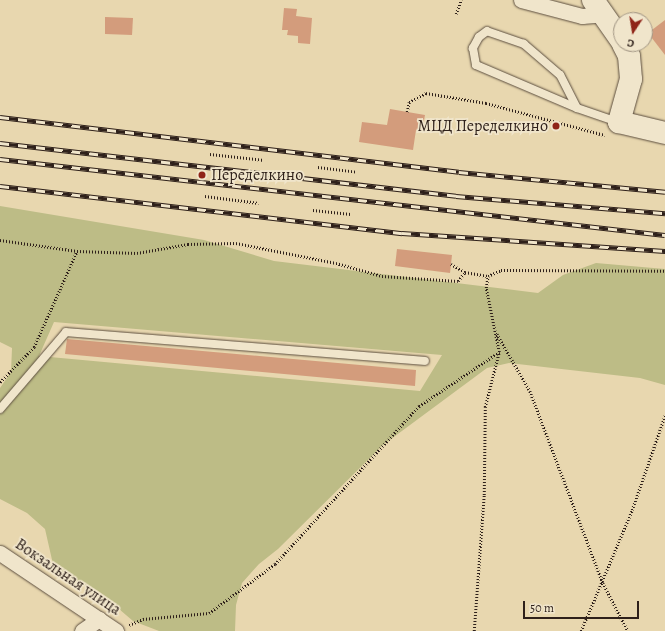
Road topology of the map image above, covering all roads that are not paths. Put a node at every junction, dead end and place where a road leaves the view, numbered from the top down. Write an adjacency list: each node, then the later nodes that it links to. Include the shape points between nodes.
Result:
1 (520, 0): 2 (street, via 582,16)
2 (598, 7): 3 (street)
3 (613, 29)
4 (627, 52): 6 (street, via 631,79)
5 (577, 108): 5 (lane, via 560,75 524,44 487,31 479,37 473,48 476,65); 6 (lane)
6 (614, 129): 7 (street)
7 (665, 133)
8 (425, 361): 9 (lane, via 66,332)
9 (0, 409)
10 (0, 553): 11 (street, Вокзальная улица)
11 (99, 619): 12 (street, Вокзальная улица); 13 (street)
12 (122, 628)
13 (82, 631)

